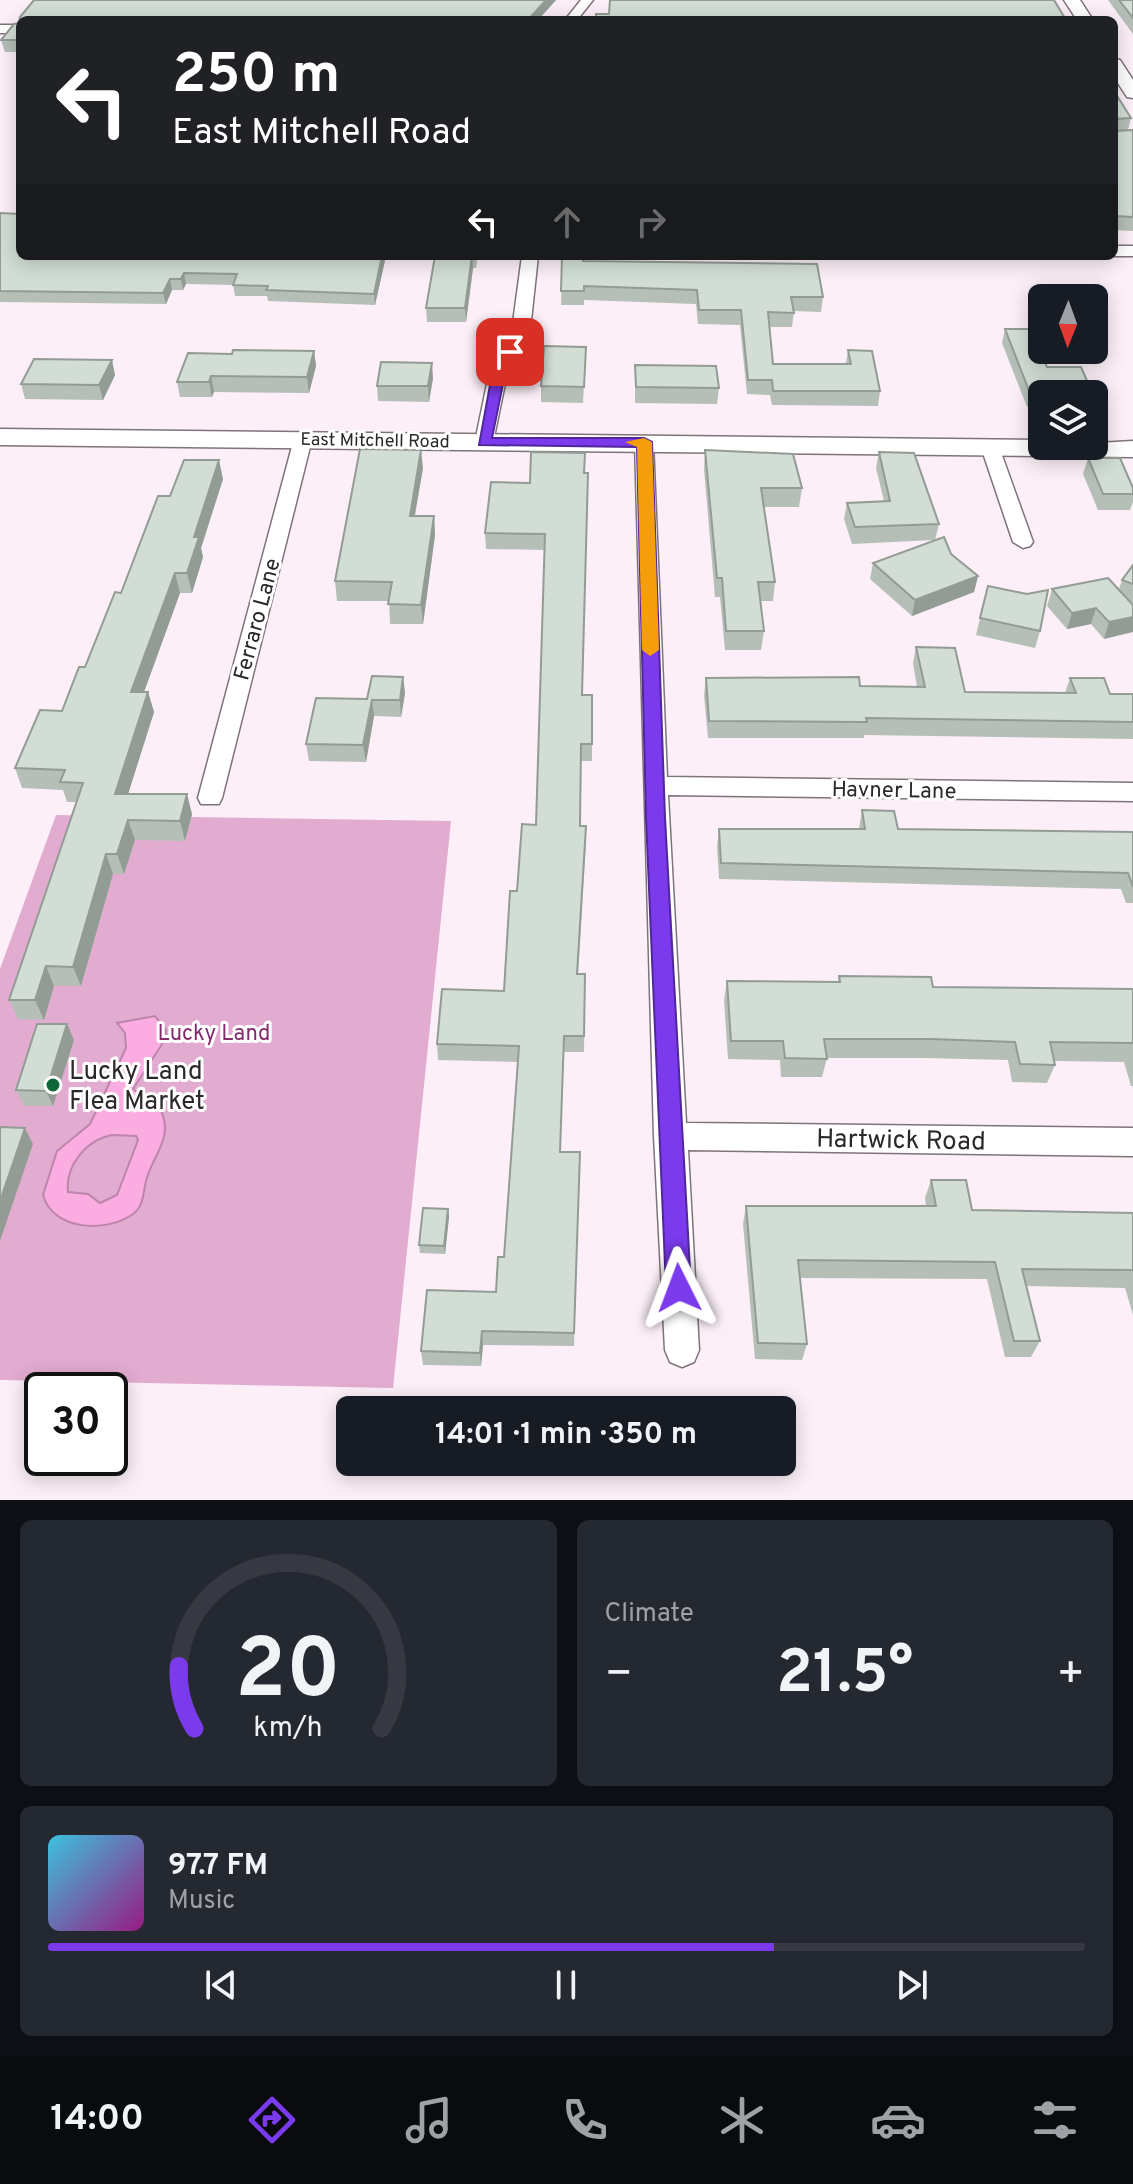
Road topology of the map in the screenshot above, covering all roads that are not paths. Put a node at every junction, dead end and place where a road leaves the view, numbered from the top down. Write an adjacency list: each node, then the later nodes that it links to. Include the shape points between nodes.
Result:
1 (587, 0): 2 (street)
2 (574, 16)
3 (1118, 70): 4 (street)
4 (1133, 93)
5 (530, 260): 8 (street, via 521,330 498,374)
6 (0, 437): 7 (street, East Mitchell Road)
7 (303, 439): 8 (street, East Mitchell Road); 15 (street, Ferraro Lane)
8 (484, 442): 9 (street, East Mitchell Road)
9 (644, 442): 10 (street, East Mitchell Road); 13 (street)
10 (990, 447): 11 (street, East Mitchell Road); 12 (street)
11 (1133, 449)
12 (1023, 542)
13 (655, 786): 14 (street, Havner Lane); 16 (street)
14 (1133, 792)
15 (210, 798)
16 (669, 1136): 17 (street, Hartwick Road); 18 (street)
17 (1133, 1142)
18 (682, 1350)

